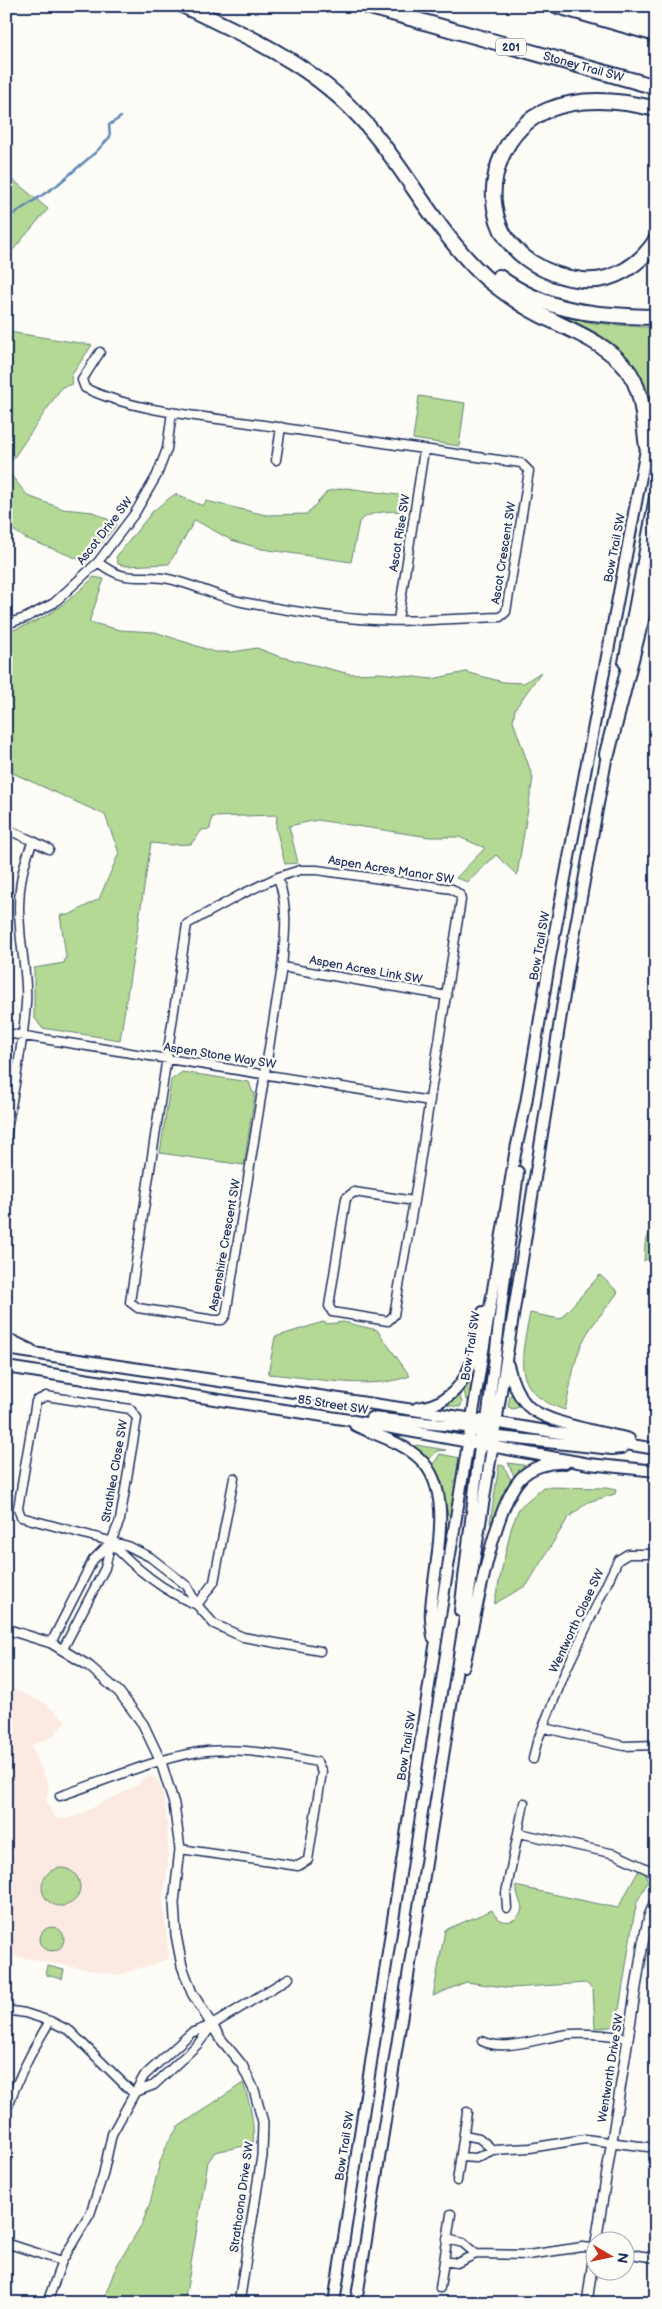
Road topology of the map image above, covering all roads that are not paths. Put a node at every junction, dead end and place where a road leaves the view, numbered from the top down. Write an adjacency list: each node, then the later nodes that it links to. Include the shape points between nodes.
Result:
1 (184, 6): 10 (highway, via 270,48 318,78 344,100 376,135)
2 (367, 6): 7 (highway, Stoney Trail SW / 201)
3 (558, 6): 6 (highway)
4 (604, 6): 5 (highway)
5 (656, 20)
6 (656, 34)
7 (656, 87)
8 (656, 109): 9 (highway, via 639,104 591,100 546,110 507,144 499,163 494,203 498,222 522,255 541,269 564,278 589,280 614,276 635,264)
9 (656, 240)
10 (453, 242): 11 (highway, via 510,285 551,304 607,316); 16 (highway, via 486,278 517,301 615,356 638,389)
11 (656, 317)
12 (100, 352): 14 (street, Ascot Crescent SW, via 82,380 85,388 104,397)
13 (656, 397): 16 (main road, Bow Trail SW)
14 (172, 412): 15 (street, Ascot Crescent SW); 21 (street, Ascot Drive SW, via 167,448 157,475 135,513)
15 (281, 427): 17 (street, Ascot Crescent SW); 18 (street)
16 (647, 448): 36 (main road, Bow Trail SW, via 550,958)
17 (424, 450): 22 (street, Ascot Rise SW); 22 (street, Ascot Crescent SW, via 521,463 529,471 506,612 500,617)
18 (276, 460)
19 (656, 492): 24 (main road)
20 (656, 561): 24 (highway)
21 (98, 562): 22 (street, Ascot Crescent SW, via 112,573 131,578 173,580 243,602 346,618); 23 (street, Ascot Drive SW, via 54,603)
22 (398, 620)
23 (6, 624)
24 (607, 754): 43 (main road, via 570,958)
25 (6, 829): 26 (street)
26 (33, 841): 27 (street); 32 (street, via 22,874 19,907 27,979)
27 (49, 849)
28 (278, 878): 29 (street, via 287,919); 30 (street, Aspen Acres Manor SW, via 300,870 317,870 456,892 461,905); 33 (street, Aspen Acres Manor SW, via 187,924)
29 (282, 968): 30 (street, Aspen Acres Link SW); 34 (street)
30 (447, 996): 35 (street, Aspen Acres Manor SW)
31 (6, 1033): 32 (street, Aspen Stone Way SW)
32 (22, 1036): 33 (street, Aspen Stone Way SW); 37 (street)
33 (168, 1059): 34 (street, Aspen Stone Way SW); 34 (street, Aspenshire Crescent SW, via 130,1301 138,1308 214,1320 222,1320 226,1315)
34 (264, 1074): 35 (street, Aspen Stone Way SW)
35 (430, 1101): 39 (street, Aspen Acres Manor SW)
36 (526, 1103): 38 (main road, Bow Trail SW); 48 (main road)
37 (6, 1136)
38 (515, 1154): 46 (main road, via 502,1202 469,1371 458,1388 445,1398); 48 (main road, Bow Trail SW)
39 (414, 1201): 39 (street, Aspen Acres Manor SW, via 392,1318 388,1321 332,1312 329,1306 346,1198 354,1192)
40 (6, 1338): 42 (main road)
41 (6, 1349): 42 (main road, 85 Street SW)
42 (38, 1354): 46 (main road, 85 Street SW)
43 (507, 1359): 48 (main road); 50 (main road, via 515,1386 525,1404 536,1411)
44 (6, 1367): 45 (main road, 85 Street SW)
45 (265, 1407): 47 (main road, 85 Street SW); 48 (main road)
46 (408, 1409): 48 (main road, 85 Street SW)
47 (343, 1419): 49 (main road, 85 Street SW); 61 (main road, via 397,1442 419,1459 433,1479 440,1506 431,1611)
48 (484, 1431): 49 (main road, 85 Street SW); 50 (main road, 85 Street SW); 51 (main road, 85 Street SW); 62 (main road)
49 (469, 1442): 61 (main road, Bow Trail SW)
50 (656, 1449)
51 (589, 1464): 52 (main road, 85 Street SW); 62 (main road, via 562,1463 532,1469 520,1478 511,1493 491,1549)
52 (656, 1471)
53 (234, 1478): 56 (street, via 214,1582)
54 (111, 1542): 54 (street, Strathlea Close SW, via 120,1520 137,1418 130,1408 46,1396 36,1401 18,1508 21,1517); 56 (street, via 124,1557 178,1597); 56 (street, via 128,1546 150,1558 187,1586); 58 (street, via 93,1560); 59 (street, via 105,1568)
55 (656, 1554): 63 (street, Wentworth Close SW, via 628,1554 618,1560 569,1662)
56 (197, 1605): 60 (street, via 214,1624 243,1637)
57 (6, 1629): 58 (street, Strathcona Drive SW)
58 (51, 1643): 59 (street, Strathcona Drive SW)
59 (63, 1649): 66 (street, Strathcona Drive SW, via 119,1692 143,1724)
60 (320, 1651)
61 (434, 1653): 103 (main road, Bow Trail SW)
62 (448, 1726): 104 (main road)
63 (544, 1728): 64 (street, via 624,1746); 65 (street, Wentworth Close SW)
64 (656, 1745)
65 (534, 1759)
66 (161, 1762): 67 (street); 70 (street, Strathcona Drive SW, via 174,1804); 70 (street, via 205,1751 248,1750 317,1762 322,1772 308,1860 304,1864 298,1866)
67 (60, 1796)
68 (524, 1803): 69 (street)
69 (519, 1833): 71 (street, via 616,1854); 73 (street, via 506,1893)
70 (180, 1849): 77 (street, Strathcona Drive SW, via 174,1903 176,1935 192,1993)
71 (656, 1872)
72 (656, 1899): 78 (street, Wentworth Drive SW, via 644,1935)
73 (507, 1908)
74 (289, 1978): 77 (street)
75 (6, 2010): 76 (street)
76 (50, 2021): 80 (street, via 70,2031); 81 (street, via 15,2085)
77 (212, 2025): 80 (street, via 198,2044 154,2085); 80 (street, via 191,2033 144,2076); 102 (street, Strathcona Drive SW, via 242,2065 254,2090 263,2122 262,2156)
78 (628, 2038): 79 (street, via 579,2034 512,2045); 84 (street, Wentworth Drive SW)
79 (482, 2040)
80 (133, 2093): 97 (street, via 112,2134 90,2214)
81 (6, 2112)
82 (467, 2112): 83 (street)
83 (464, 2135): 86 (street, via 479,2138); 87 (street)
84 (612, 2142): 85 (street); 86 (street, via 574,2139 530,2148); 90 (street, Wentworth Drive SW)
85 (656, 2148)
86 (493, 2150): 87 (street, via 476,2158)
87 (461, 2157): 88 (street)
88 (457, 2181)
89 (451, 2214): 91 (street)
90 (598, 2232)
91 (447, 2239): 94 (street, via 463,2243); 98 (street)
92 (6, 2243): 97 (street)
93 (584, 2247): 94 (street, via 528,2255)
94 (476, 2254): 98 (street, via 457,2263)
95 (634, 2255): 96 (street)
96 (656, 2258)
97 (62, 2261): 101 (street)
98 (444, 2261): 100 (street)
99 (590, 2282): 105 (street)
100 (440, 2288)
101 (47, 2303)
102 (239, 2303)
103 (334, 2303)
104 (356, 2303)
105 (587, 2303)

